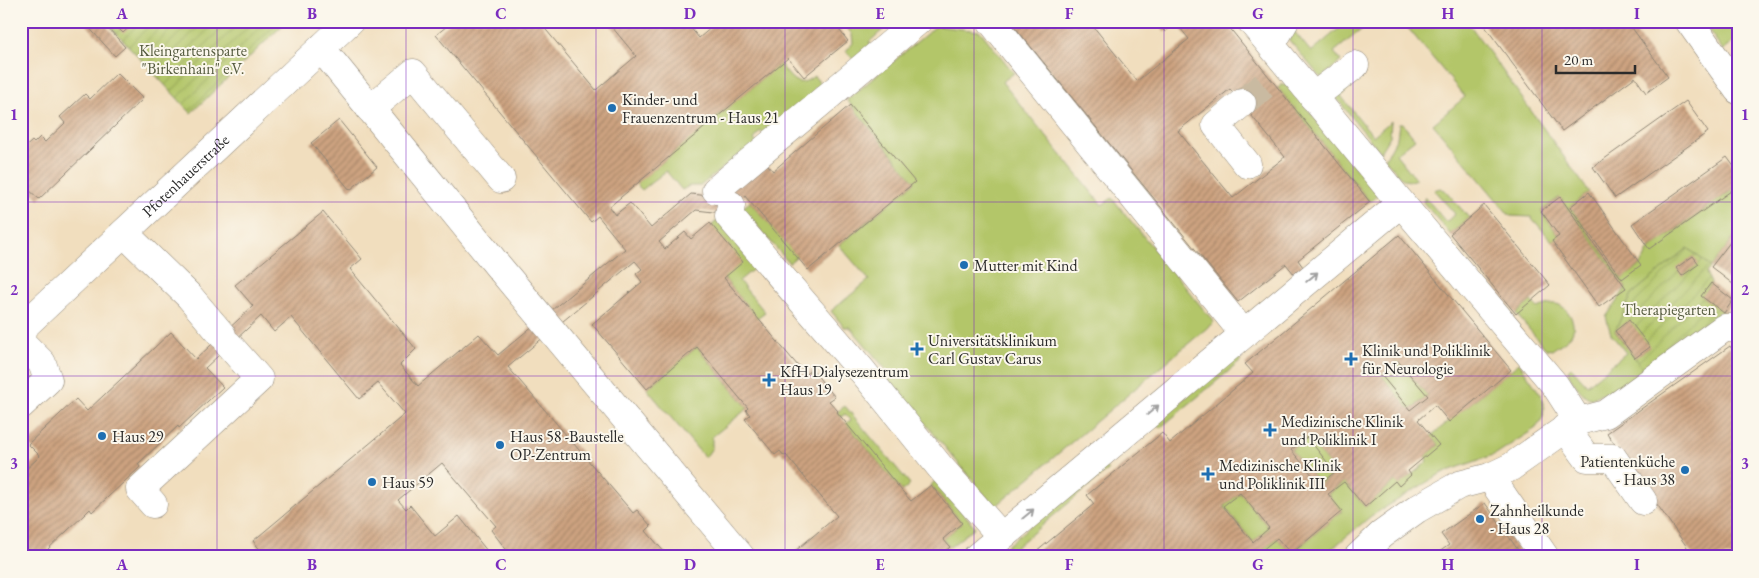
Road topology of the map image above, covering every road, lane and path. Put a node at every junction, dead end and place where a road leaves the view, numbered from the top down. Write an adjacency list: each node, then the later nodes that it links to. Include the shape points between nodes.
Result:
1 (350, 21): 7 (street, Pfotenhauerstraße)
2 (918, 21): 27 (street, via 724,198 729,216)
3 (991, 21): 20 (street)
4 (1251, 21): 8 (street)
5 (1285, 21): 8 (street)
6 (1689, 21): 10 (street)
7 (321, 48): 13 (street); 17 (street, Pfotenhauerstraße)
8 (1277, 63): 11 (street)
9 (1355, 65): 11 (street)
10 (1738, 90)
11 (1314, 97): 16 (street)
12 (1242, 103): 14 (street, via 1216,125)
13 (370, 109): 15 (street, via 413,73); 28 (street)
14 (1247, 164)
15 (501, 179)
16 (1401, 203): 20 (street, one-way to 16); 23 (street, via 1555,385 1574,412)
17 (124, 233): 19 (street, Pfotenhauerstraße); 26 (street, via 184,291 258,379 140,489)
18 (1738, 328): 23 (street, via 1724,328 1606,414)
19 (21, 329)
20 (1244, 334): 27 (street, one-way to 20)
21 (21, 342): 22 (street, via 42,363 48,380)
22 (21, 404)
23 (1570, 425): 24 (street, via 1511,467); 25 (street, via 1587,458 1614,458)
24 (1490, 477): 30 (street, via 1459,485 1417,509); 31 (street)
25 (1643, 501)
26 (153, 504)
27 (1002, 536): 29 (street)
28 (741, 557)
29 (977, 557)
30 (1358, 557)
31 (1545, 557)

